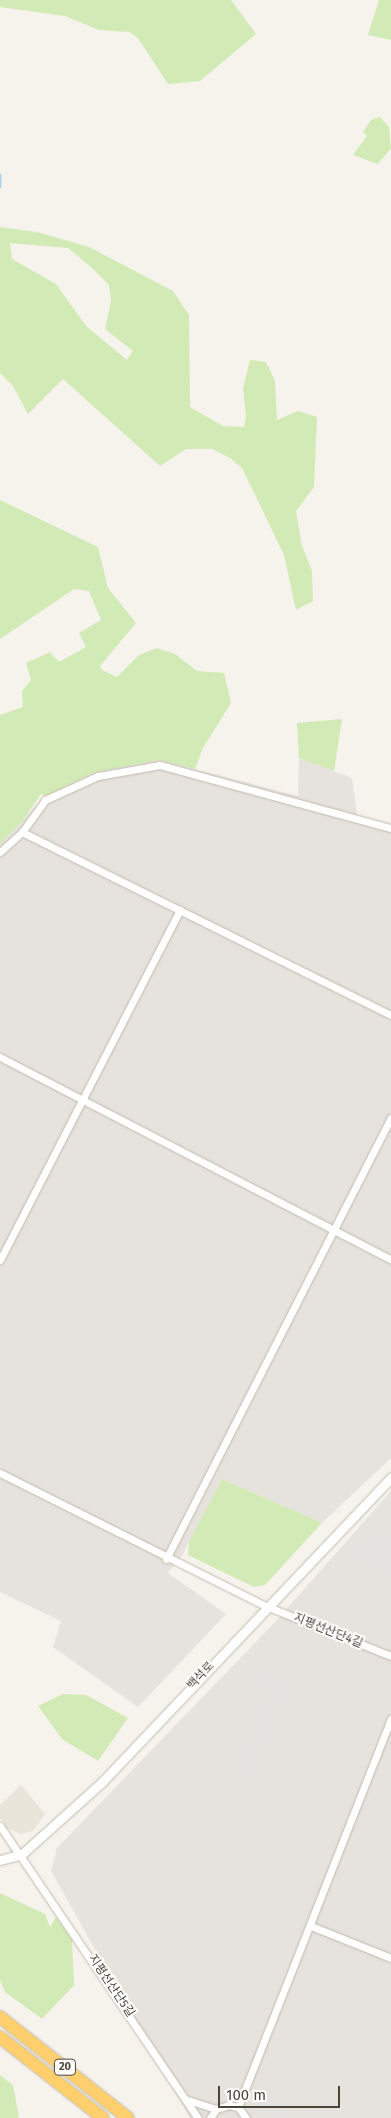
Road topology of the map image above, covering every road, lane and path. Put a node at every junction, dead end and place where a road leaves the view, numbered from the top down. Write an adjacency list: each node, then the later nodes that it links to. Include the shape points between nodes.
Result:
1 (391, 828): 2 (street, via 160,765 98,776 45,800)
2 (22, 832): 3 (street); 4 (street)
3 (0, 852)
4 (180, 910): 5 (street); 7 (street)
5 (391, 1015)
6 (0, 1057): 7 (street)
7 (84, 1099): 9 (street); 10 (street)
8 (391, 1118): 9 (street)
9 (334, 1230): 11 (street); 14 (street)
10 (0, 1260)
11 (391, 1260)
12 (0, 1473): 14 (street, 지평선산단4길)
13 (391, 1478): 15 (street, 백석로)
14 (166, 1559): 15 (street, 지평선산단4길)
15 (266, 1606): 16 (street, 지평선산단4길); 19 (street, 백석로, via 103,1781)
16 (391, 1656)
17 (391, 1719): 21 (street)
18 (0, 1826): 19 (street, 지평선산단5길)
19 (22, 1854): 20 (street, 백석로); 25 (street, 지평선산단5길)
20 (0, 1860)
21 (311, 1926): 22 (street); 26 (street)
22 (391, 1958)
23 (0, 2017): 29 (highway, 20)
24 (0, 2037): 28 (highway, 20)
25 (188, 2100): 27 (street); 30 (street, 지평선산단5길)
26 (238, 2108): 27 (street, via 229,2105); 32 (street)
27 (216, 2109): 31 (street)
28 (103, 2118)
29 (128, 2118)
30 (198, 2118)
31 (210, 2118)
32 (246, 2118)

